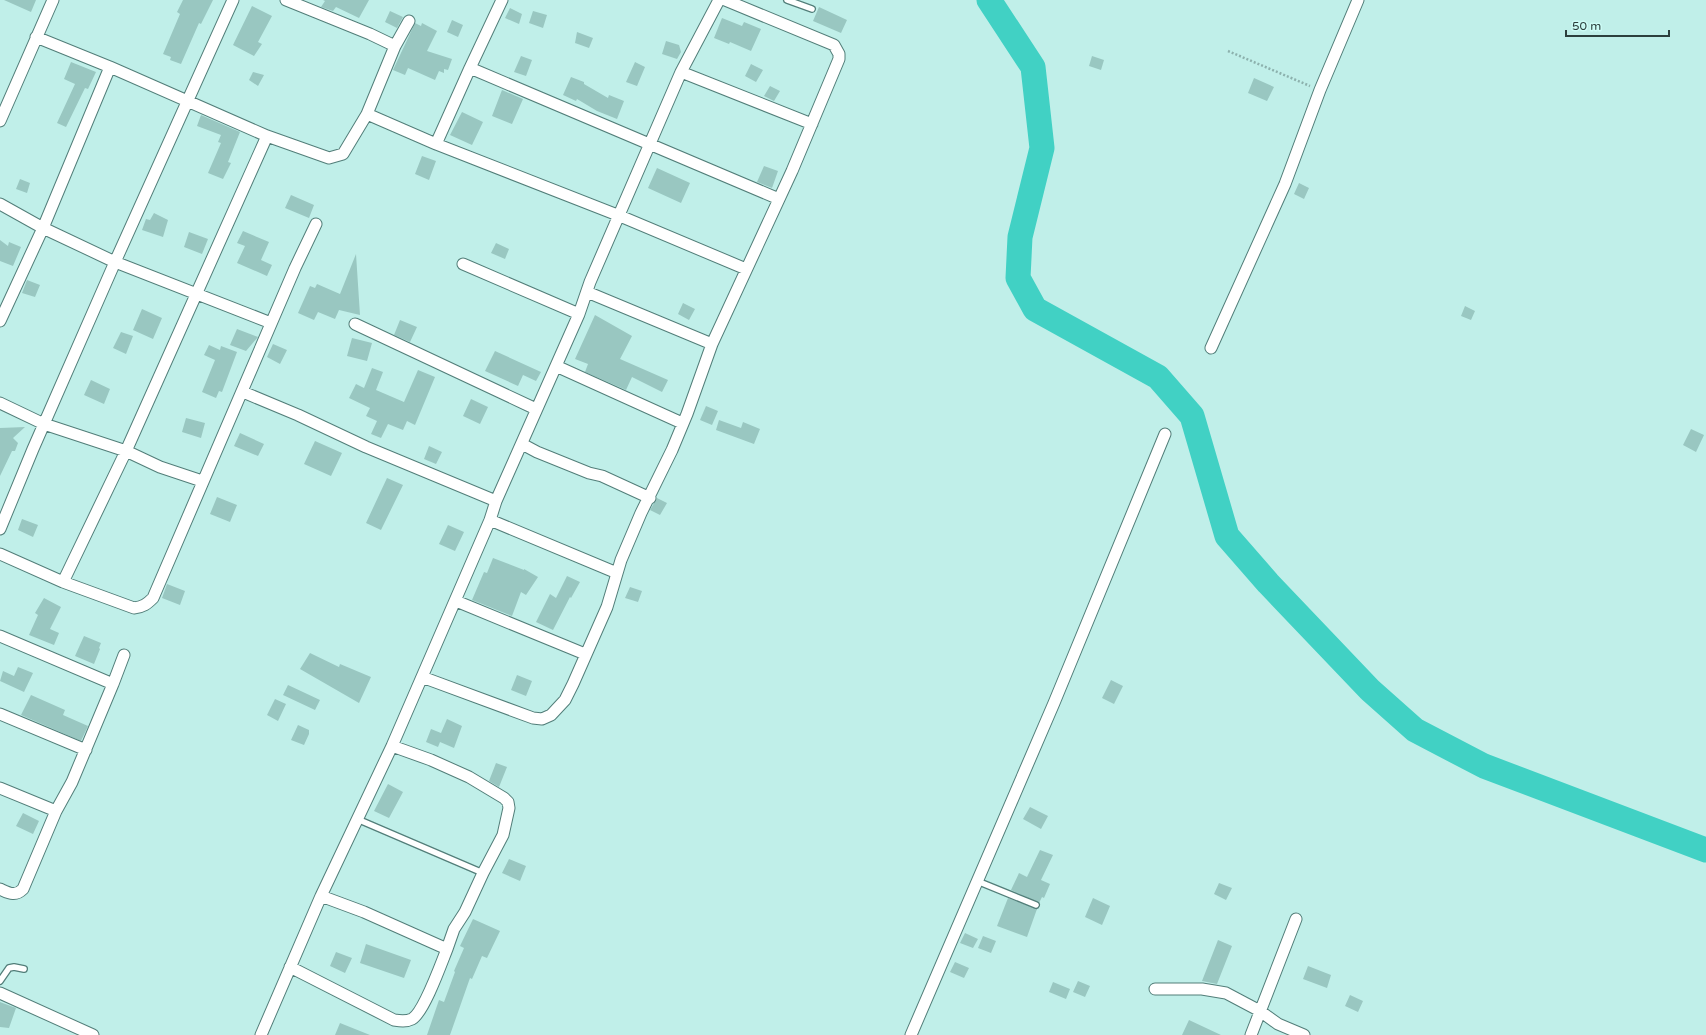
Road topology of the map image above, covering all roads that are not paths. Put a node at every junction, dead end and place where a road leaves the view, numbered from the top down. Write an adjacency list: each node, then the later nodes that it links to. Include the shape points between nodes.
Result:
1 (53, 0): 11 (street)
2 (233, 0): 16 (street)
3 (286, 0): 12 (street)
4 (502, 0): 14 (street)
5 (719, 0): 15 (street)
6 (725, 0): 19 (street, via 834,45 838,50 839,59)
7 (787, 0): 9 (lane)
8 (1358, 0): 38 (street, via 1320,90 1286,184)
9 (812, 9)
10 (409, 21): 12 (street)
11 (36, 37): 13 (street); 18 (street)
12 (395, 46): 17 (street)
13 (110, 68): 16 (street); 27 (street)
14 (470, 68): 21 (street); 22 (street)
15 (681, 72): 19 (street); 22 (street)
16 (188, 101): 20 (street); 28 (street)
17 (367, 114): 20 (street, via 343,154 334,158); 21 (street)
18 (0, 122)
19 (812, 124): 23 (street)
20 (267, 136): 32 (street)
21 (436, 144): 25 (street)
22 (650, 146): 23 (street); 25 (street)
23 (779, 199): 30 (street)
24 (0, 204): 27 (street)
25 (620, 216): 30 (street); 31 (street)
26 (316, 224): 35 (street)
27 (43, 228): 28 (street); 34 (street)
28 (116, 262): 32 (street); 44 (street)
29 (463, 264): 33 (street)
30 (746, 269): 37 (street)
31 (586, 292): 33 (street); 37 (street)
32 (196, 293): 35 (street); 47 (street)
33 (579, 314): 39 (street)
34 (0, 321)
35 (272, 322): 40 (street)
36 (356, 324): 42 (street)
37 (712, 344): 43 (street)
38 (1211, 348)
39 (556, 366): 42 (street); 43 (street)
40 (242, 392): 48 (street); 50 (street)
41 (0, 403): 44 (street)
42 (536, 409): 46 (street)
43 (682, 423): 49 (street)
44 (44, 424): 47 (street); 52 (street)
45 (1165, 434): 69 (street)
46 (522, 444): 49 (street); 50 (street)
47 (126, 451): 48 (street, via 160,467); 55 (street)
48 (202, 481): 55 (street, via 153,598 148,603 134,608)
49 (650, 498): 54 (street, via 641,513)
50 (496, 501): 51 (street)
51 (490, 520): 54 (street); 56 (street)
52 (0, 529)
53 (0, 554): 55 (street)
54 (617, 573): 58 (street, via 609,601)
55 (63, 582)
56 (456, 601): 58 (street); 60 (street)
57 (0, 636): 61 (street)
58 (585, 654): 60 (street, via 565,700 551,715 542,719 533,718)
59 (124, 655): 61 (street)
60 (422, 677): 63 (street)
61 (113, 684): 64 (street)
62 (0, 714): 64 (street)
63 (392, 746): 67 (street); 68 (street, via 469,776 508,802 504,835)
64 (86, 750): 66 (street)
65 (0, 788): 66 (street)
66 (56, 811): 70 (street, via 23,889 16,894)
67 (357, 819): 68 (lane); 71 (street)
68 (483, 873): 74 (street, via 454,929)
69 (978, 881): 72 (lane); 83 (street)
70 (0, 889)
71 (321, 896): 74 (street); 75 (street)
72 (1036, 905)
73 (1296, 919): 80 (street)
74 (447, 949): 75 (street, via 438,974 416,1016 404,1022 394,1020)
75 (290, 967): 82 (street)
76 (24, 969): 77 (lane, via 9,968)
77 (0, 981)
78 (1155, 989): 80 (street, via 1202,989 1226,993)
79 (0, 993): 81 (street)
80 (1260, 1010): 84 (street); 85 (street, via 1278,1024)
81 (93, 1035)
82 (261, 1035)
83 (911, 1035)
84 (1251, 1035)
85 (1304, 1035)

